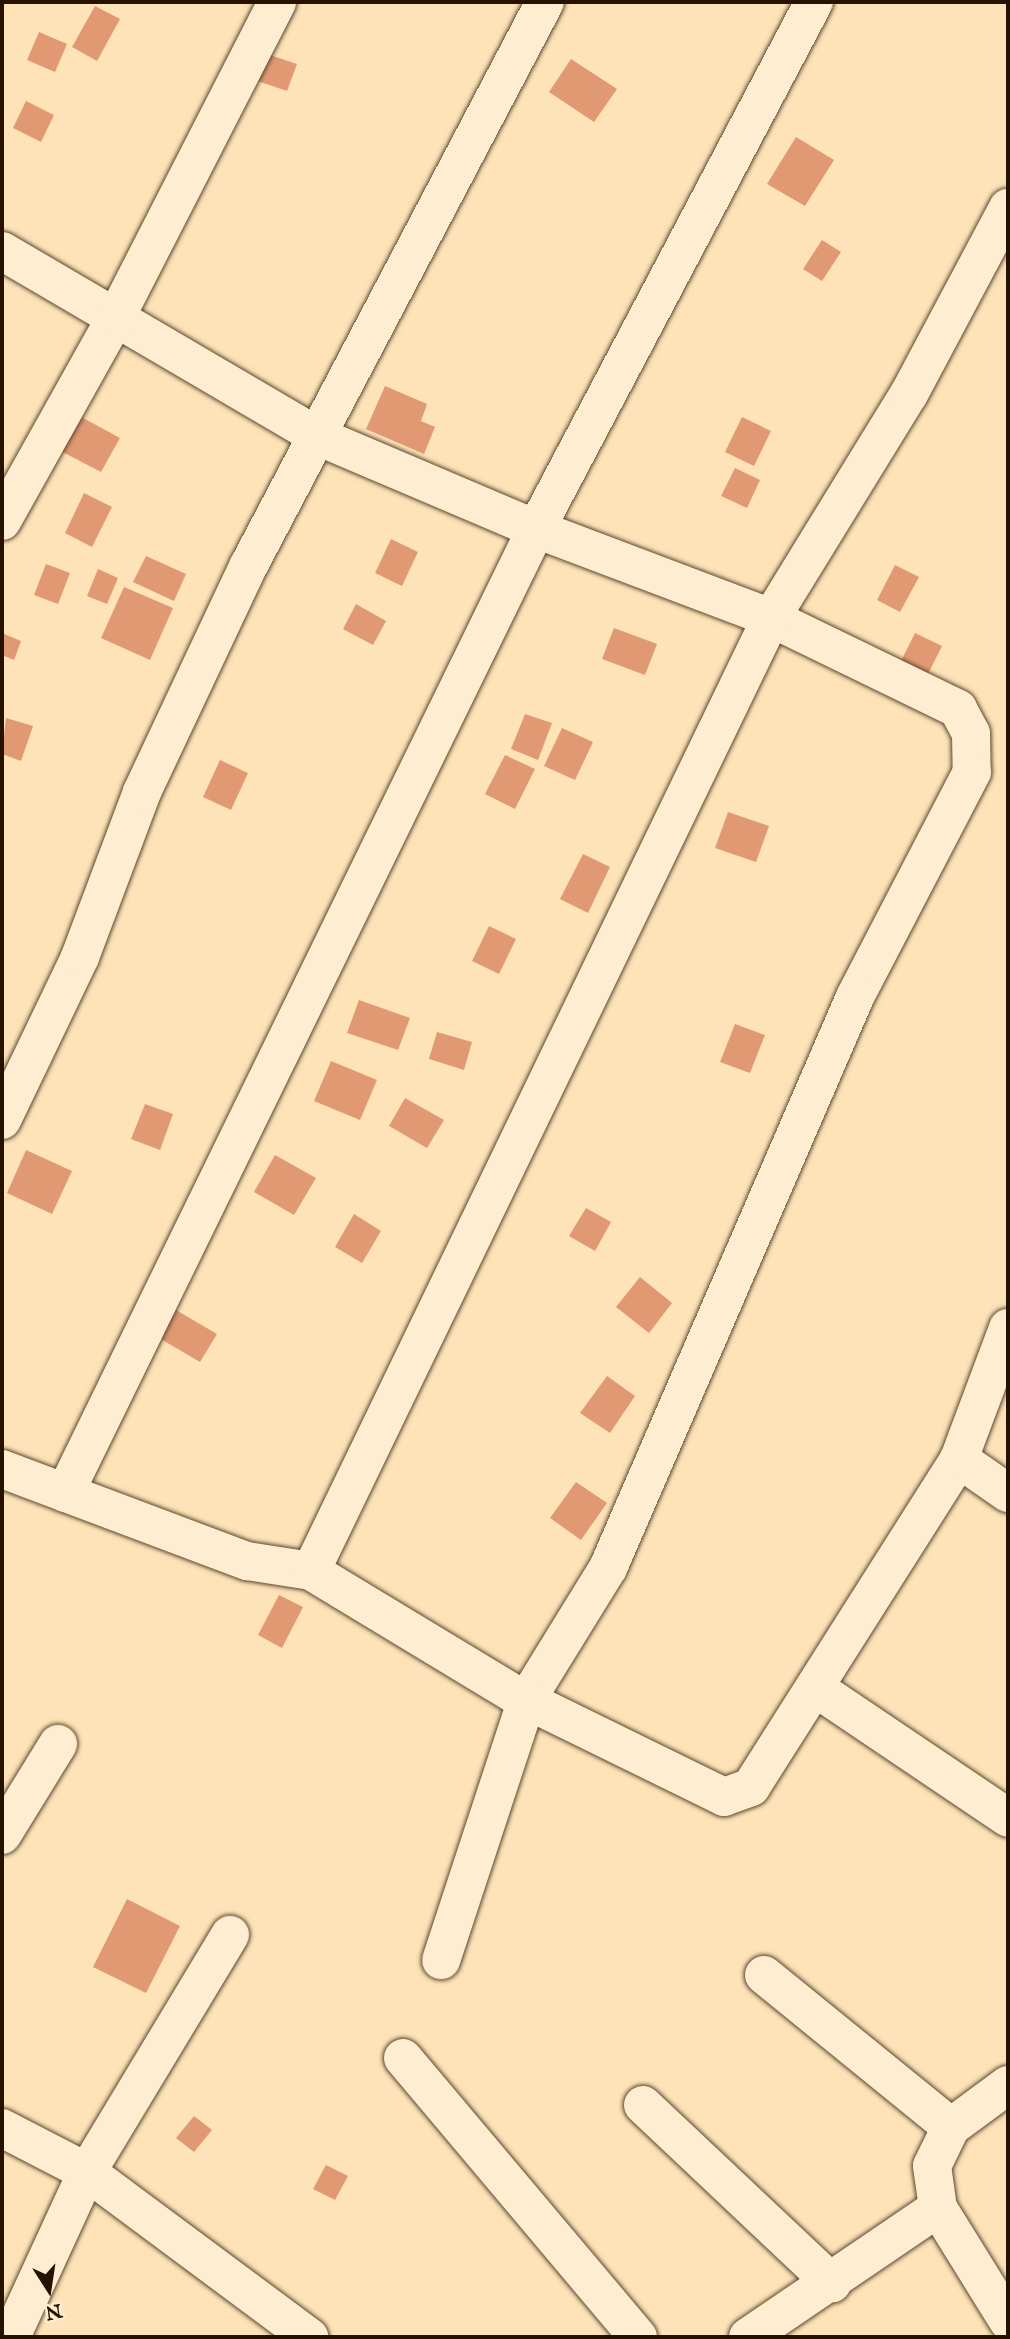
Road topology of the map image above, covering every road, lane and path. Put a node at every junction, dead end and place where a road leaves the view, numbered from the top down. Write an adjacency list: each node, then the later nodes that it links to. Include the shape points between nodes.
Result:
1 (277, 2): 6 (street)
2 (545, 2): 7 (street)
3 (814, 2): 9 (street)
4 (1008, 208): 10 (street, via 909,394)
5 (2, 251): 6 (street)
6 (115, 319): 7 (street); 8 (street)
7 (317, 436): 9 (street); 11 (street, via 249,565 142,792 80,957)
8 (2, 521)
9 (536, 529): 10 (street); 15 (street)
10 (771, 618): 17 (street); 19 (street, via 958,709 971,733 972,772 855,997 608,1568)
11 (2, 1120)
12 (1008, 1328): 13 (street)
13 (959, 1459): 16 (street); 18 (street)
14 (2, 1469): 15 (street)
15 (65, 1493): 17 (street, via 247,1560)
16 (1008, 1493)
17 (311, 1571): 19 (street, via 471,1671)
18 (817, 1689): 19 (street, via 751,1787 724,1797); 21 (street)
19 (527, 1699): 24 (street)
20 (58, 1744): 22 (street)
21 (1008, 1818)
22 (2, 1835)
23 (230, 1935): 31 (street)
24 (441, 1960)
25 (764, 1975): 29 (street)
26 (403, 2058): 37 (street)
27 (1008, 2085): 29 (street)
28 (643, 2105): 33 (street)
29 (951, 2127): 32 (street, via 932,2166)
30 (2, 2128): 31 (street)
31 (87, 2172): 35 (street); 36 (street)
32 (938, 2208): 33 (street); 34 (street)
33 (832, 2283): 38 (street)
34 (1008, 2321)
35 (11, 2337)
36 (309, 2337)
37 (638, 2337)
38 (748, 2337)

